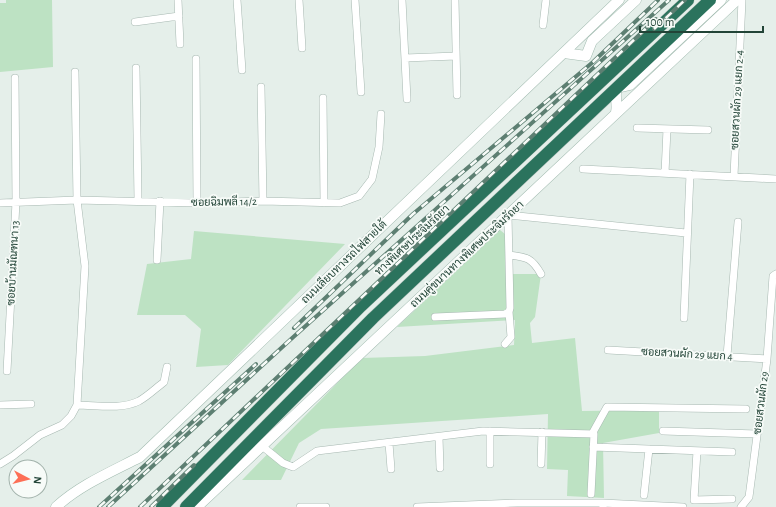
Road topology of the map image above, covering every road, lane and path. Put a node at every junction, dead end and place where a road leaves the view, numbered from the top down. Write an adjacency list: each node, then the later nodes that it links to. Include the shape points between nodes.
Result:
1 (178, 0): 15 (street)
2 (237, 0): 25 (street)
3 (299, 0): 19 (street)
4 (355, 0): 29 (street)
5 (402, 0): 23 (street)
6 (455, 0): 21 (street)
7 (546, 0): 17 (street)
8 (619, 0): 20 (main road, ถนนเลียบทางรถไฟสายใต้)
9 (636, 0): 20 (main road, via 592,41 586,56)
10 (688, 0): 94 (highway, ทางพิเศษประจิมรัถยา, via 361,306)
11 (710, 0): 95 (highway, via 373,318)
12 (721, 0): 33 (main road, via 630,85 617,88)
13 (737, 0): 33 (main road, ถนนคู่ขนานทางพิเศษประจิมรัถยา)
14 (742, 0): 41 (street, ซอยสวนผัก 29 แยก 2-4)
15 (178, 16): 16 (street); 18 (street)
16 (135, 22)
17 (543, 25)
18 (180, 44)
19 (302, 48)
20 (564, 53): 93 (main road, ถนนเลียบทางรถไฟสายใต้, via 140,457 88,484)
21 (456, 56): 23 (street); 30 (street)
22 (196, 58): 49 (street)
23 (405, 58): 32 (street)
24 (136, 68): 44 (street)
25 (242, 70)
26 (75, 72): 43 (street)
27 (15, 78): 47 (street, ซอยบ้านมัณฑนา 13)
28 (261, 87): 46 (street)
29 (361, 92)
30 (457, 95)
31 (324, 98): 50 (street)
32 (407, 99)
33 (616, 112): 51 (main road, ถนนคู่ขนานทางพิเศษประจิมรัถยา)
34 (381, 114): 50 (street, ซอยฉิมพลี 14/2, via 379,147 372,179 359,196 340,203)
35 (637, 128): 36 (street)
36 (667, 128): 37 (street); 39 (street)
37 (708, 130)
38 (582, 169): 39 (street)
39 (665, 173): 40 (street)
40 (690, 174): 41 (street); 53 (street)
41 (734, 176): 42 (street)
42 (776, 179)
43 (77, 200): 44 (street, ซอยฉิมพลี 14/2); 47 (street, ซอยฉิมพลี 14/2); 68 (street, via 85,266)
44 (138, 200): 45 (street, ซอยฉิมพลี 14/2)
45 (160, 201): 49 (street, ซอยฉิมพลี 14/2); 55 (street)
46 (263, 201): 49 (street, ซอยฉิมพลี 14/2); 50 (street, ซอยฉิมพลี 14/2)
47 (16, 202): 48 (street, ซอยฉิมพลี 14/2); 66 (street, ซอยบ้านมัณฑนา 13)
48 (0, 203)
49 (197, 203)
50 (324, 203)
51 (508, 215): 53 (street); 54 (street); 78 (main road, ถนนคู่ขนานทางพิเศษประจิมรัถยา)
52 (738, 222): 63 (street)
53 (686, 233): 60 (street)
54 (509, 255): 56 (street, via 532,260); 58 (street)
55 (157, 260)
56 (541, 274)
57 (776, 274): 64 (street, ซอยสวนผัก 29, via 773,276)
58 (509, 312): 59 (street); 61 (street, via 511,337)
59 (435, 317)
60 (684, 318)
61 (505, 344)
62 (608, 350): 63 (street, ซอยสวนผัก 29 แยก 4)
63 (727, 356): 64 (street, ซอยสวนผัก 29 แยก 4)
64 (767, 358): 75 (street, ซอยสวนผัก 29)
65 (167, 367): 68 (street, via 164,382 132,404)
66 (7, 371)
67 (31, 404): 69 (street)
68 (76, 405): 83 (street, via 72,416 62,425 40,435)
69 (0, 406)
70 (746, 409): 74 (street, via 607,407)
71 (490, 431): 73 (street); 76 (street); 84 (street)
72 (663, 431): 75 (street)
73 (542, 432): 74 (street); 85 (street)
74 (592, 434): 79 (street)
75 (758, 434): 100 (street, ซอยสวนผัก 29, via 748,497)
76 (439, 437): 77 (street); 86 (street)
77 (389, 443): 78 (street, via 317,451 293,467 282,463); 87 (street)
78 (262, 446): 96 (main road, ถนนคู่ขนานทางพิเศษประจิมรัถยา)
79 (593, 447): 80 (street); 88 (street)
80 (649, 449): 81 (street); 89 (street)
81 (697, 451): 82 (street); 90 (street, via 694,500)
82 (732, 452)
83 (0, 464)
84 (490, 464)
85 (541, 464)
86 (440, 468)
87 (391, 469)
88 (591, 494)
89 (644, 495)
90 (732, 499)
91 (603, 505): 98 (street, via 517,503); 99 (street)
92 (300, 506): 97 (street)
93 (56, 507)
94 (162, 507)
95 (186, 507)
96 (197, 507)
97 (326, 507)
98 (417, 507)
99 (683, 507)
100 (741, 507)

